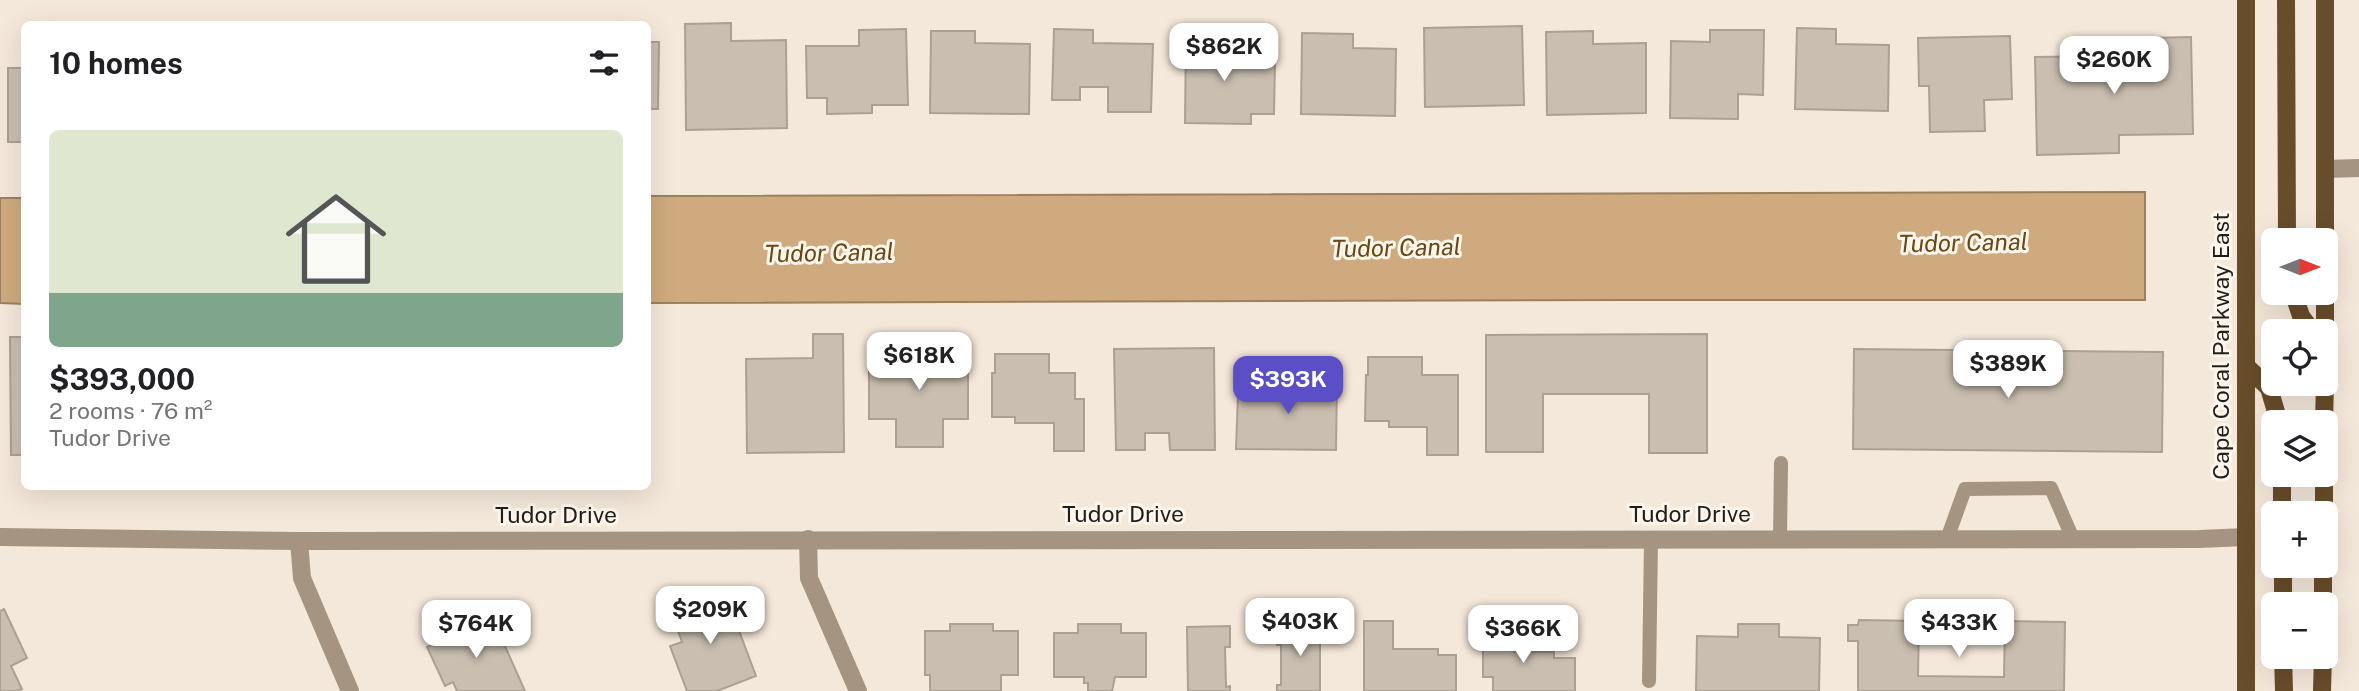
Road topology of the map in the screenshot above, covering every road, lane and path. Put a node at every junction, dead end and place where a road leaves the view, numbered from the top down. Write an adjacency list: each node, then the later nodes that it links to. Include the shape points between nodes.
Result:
1 (2246, 0): 8 (main road, Cape Coral Parkway East)
2 (2286, 0): 6 (main road)
3 (2325, 0): 5 (main road)
4 (2359, 168): 5 (street)
5 (2325, 169): 7 (main road)
6 (2287, 228)
7 (2325, 228)
8 (2246, 366): 9 (main road, via 2269,388); 12 (main road, Cape Coral Parkway East)
9 (2275, 410)
10 (1781, 463): 15 (lane)
11 (0, 537): 18 (street, Tudor Drive)
12 (2246, 537): 17 (street, Tudor Drive); 24 (main road, Cape Coral Parkway East)
13 (808, 539): 14 (street, Tudor Drive); 18 (street, Tudor Drive); 23 (street, via 809,578)
14 (1651, 539): 15 (street, Tudor Drive); 21 (lane)
15 (1780, 539): 16 (street, Tudor Drive)
16 (1947, 539): 17 (street, Tudor Drive); 17 (lane, via 1965,489 2051,488)
17 (2073, 539)
18 (299, 541): 22 (street, via 302,578)
19 (2283, 669): 25 (main road)
20 (2323, 669): 26 (main road)
21 (1649, 681)
22 (350, 691)
23 (858, 691)
24 (2246, 691)
25 (2284, 691)
26 (2322, 691)

